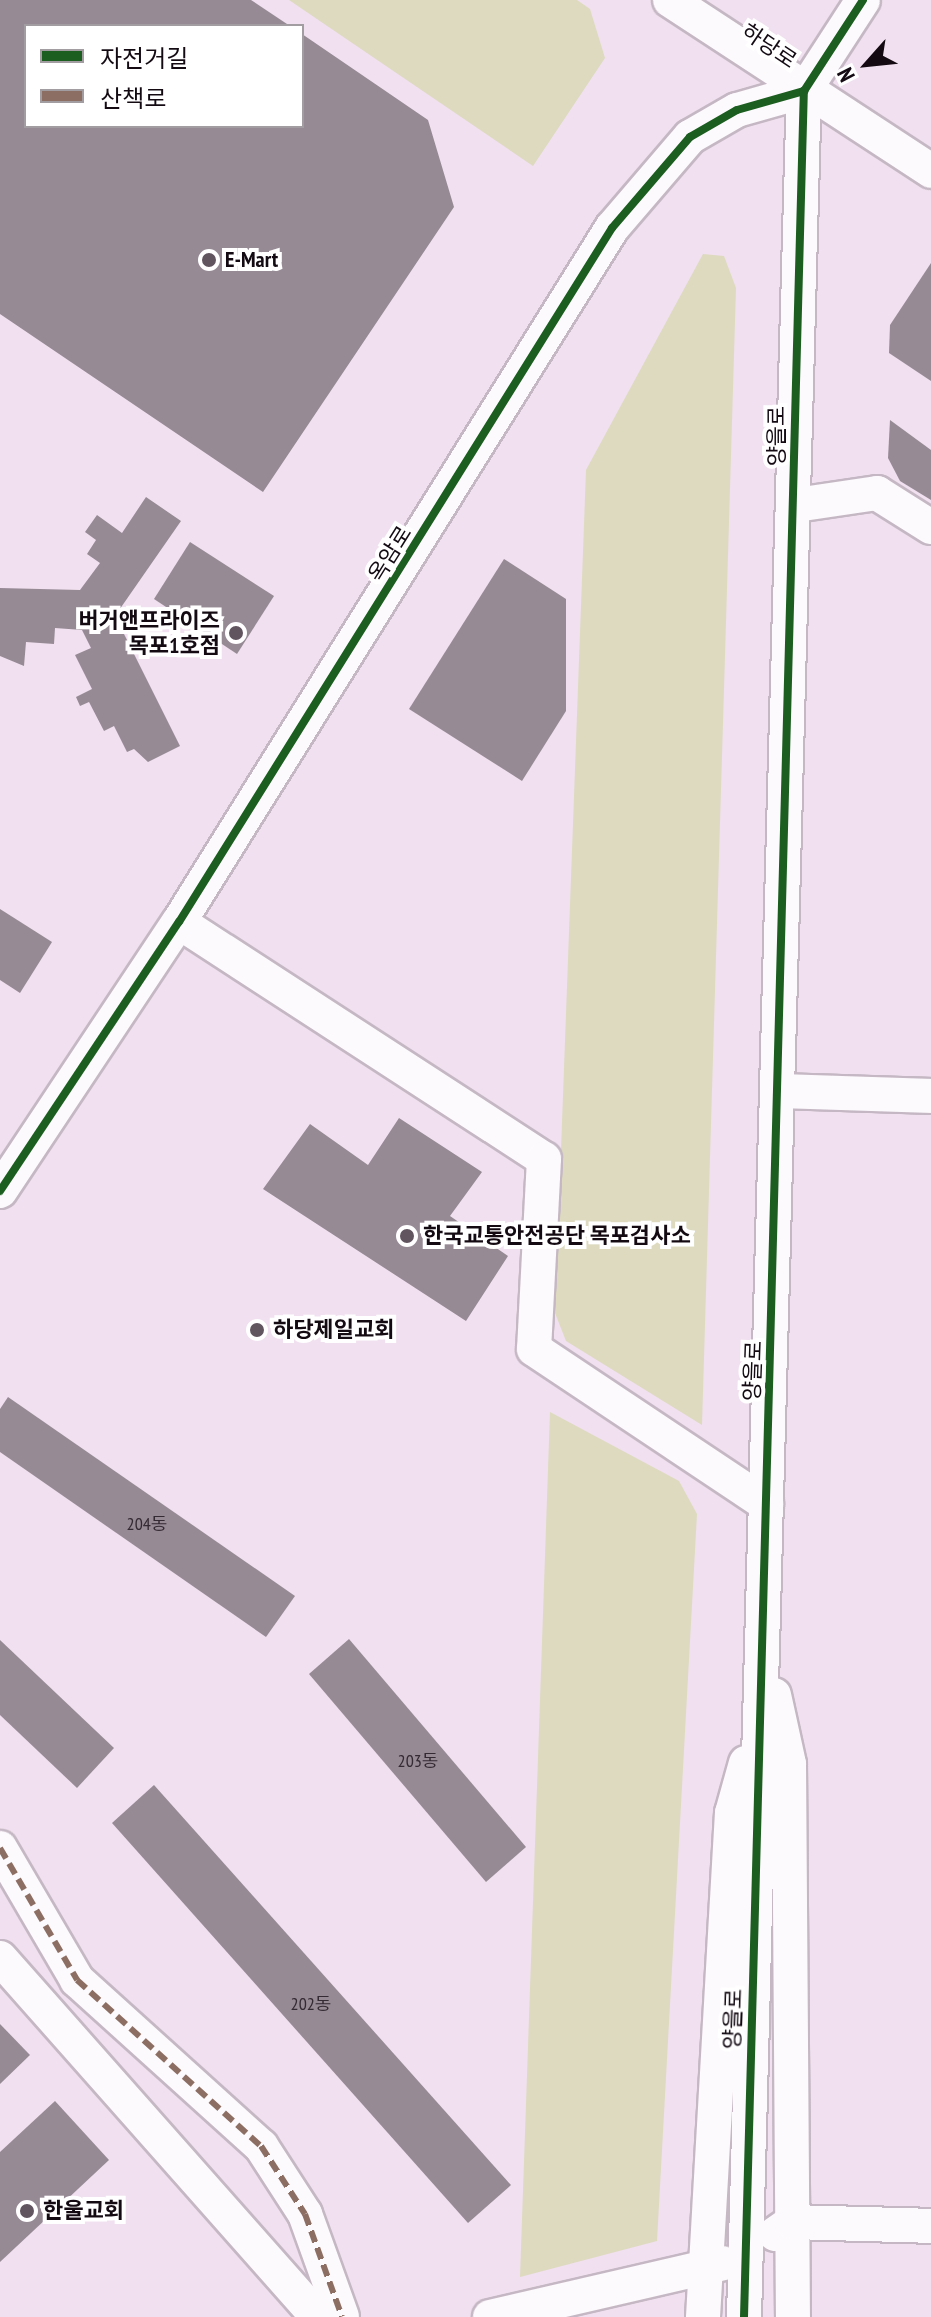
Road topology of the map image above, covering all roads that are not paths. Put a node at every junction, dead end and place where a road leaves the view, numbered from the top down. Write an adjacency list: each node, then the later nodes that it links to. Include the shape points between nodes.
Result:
1 (670, 0): 3 (street, 하당로)
2 (863, 0): 3 (street)
3 (804, 91): 4 (street, 하당로); 5 (street, 양을로); 7 (street, 옥암로, via 737,110 690,137 628,206)
4 (931, 171)
5 (796, 505): 6 (street, via 877,493); 8 (street, 양을로)
6 (931, 527)
7 (179, 922): 10 (street, 옥암로); 11 (street, via 544,1159 534,1349)
8 (782, 1091): 9 (street); 11 (street, 양을로)
9 (931, 1096)
10 (0, 1191)
11 (766, 1504): 12 (street, 양을로)
12 (761, 1638): 13 (street, 양을로); 16 (street, via 789,1764)
13 (761, 1709): 18 (street, 양을로); 19 (street, via 732,1813)
14 (0, 1848): 21 (street, via 77,1980 261,2146 305,2214)
15 (0, 1958): 20 (street)
16 (792, 2222): 17 (street); 18 (street); 25 (street)
17 (931, 2226)
18 (743, 2258): 19 (street); 24 (street, 양을로)
19 (705, 2268): 22 (street); 23 (street)
20 (318, 2317)
21 (342, 2317)
22 (490, 2317)
23 (703, 2317)
24 (744, 2317)
25 (793, 2317)

